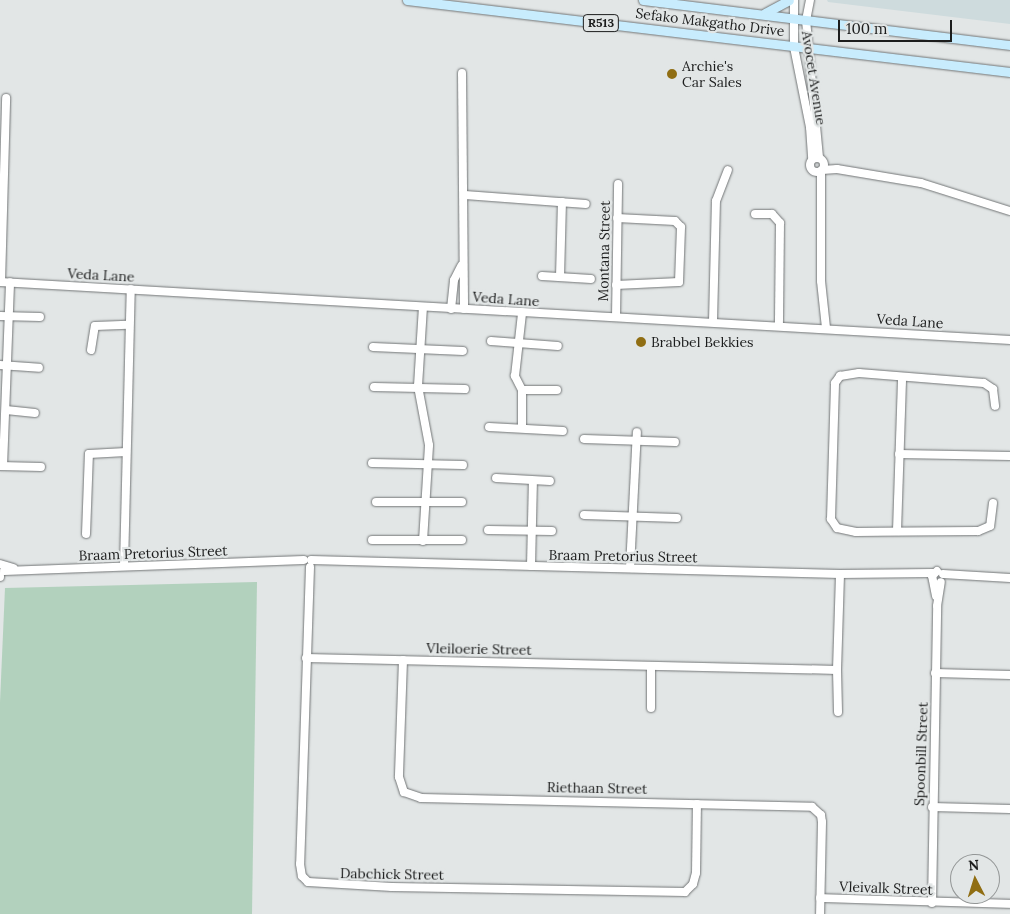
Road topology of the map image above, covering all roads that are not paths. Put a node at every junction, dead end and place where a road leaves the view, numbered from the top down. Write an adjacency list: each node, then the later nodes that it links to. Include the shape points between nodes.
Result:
1 (407, 0): 10 (main road, Sefako Makgatho Drive / R513)
2 (643, 0): 6 (main road, Sefako Makgatho Drive)
3 (789, 0): 6 (main road, via 770,12)
4 (794, 0): 7 (street, Avocet Avenue)
5 (810, 0): 8 (street, Avocet Avenue)
6 (750, 13): 7 (main road, Sefako Makgatho Drive)
7 (792, 18): 8 (main road, Sefako Makgatho Drive); 10 (street, Avocet Avenue)
8 (806, 20): 9 (main road, Sefako Makgatho Drive); 11 (street, Avocet Avenue)
9 (1010, 45)
10 (794, 46): 11 (main road, Sefako Makgatho Drive / R513); 15 (street, Avocet Avenue)
11 (808, 48): 12 (main road, Sefako Makgatho Drive / R513); 15 (street, Avocet Avenue, via 818,121)
12 (1010, 72)
13 (462, 73): 18 (street)
14 (6, 98): 28 (street)
15 (819, 167): 21 (street, via 920,183); 43 (street, via 824,195 822,281)
16 (728, 170): 40 (street, via 716,201)
17 (618, 184): 23 (street, Montana Street)
18 (465, 195): 19 (street); 24 (street)
19 (562, 202): 20 (street); 26 (street)
20 (586, 204)
21 (1010, 211)
22 (755, 214): 42 (street, via 772,214 780,224)
23 (617, 218): 30 (street, Montana Street); 30 (street, via 675,221 681,228 680,282)
24 (461, 266): 33 (street, via 454,280); 34 (street)
25 (542, 276): 26 (street)
26 (560, 277): 27 (street)
27 (591, 278)
28 (0, 282): 29 (street, Veda Lane)
29 (10, 282): 31 (street, Veda Lane); 37 (street)
30 (616, 285): 39 (street, Montana Street)
31 (131, 289): 32 (street, Veda Lane); 41 (street)
32 (423, 306): 33 (street, Veda Lane); 49 (street)
33 (451, 309): 34 (street, Veda Lane)
34 (464, 309): 35 (street, Veda Lane)
35 (522, 314): 39 (street, Veda Lane); 46 (street)
36 (0, 316): 37 (street)
37 (10, 316): 38 (street); 53 (street)
38 (40, 317)
39 (616, 317): 40 (street, Veda Lane)
40 (712, 322): 42 (street, Veda Lane)
41 (128, 325): 50 (street, via 95,326); 71 (street)
42 (778, 325): 43 (street, Veda Lane)
43 (826, 328): 44 (street, Veda Lane)
44 (1010, 340)
45 (491, 341): 46 (street)
46 (519, 343): 47 (street); 59 (street, via 515,376)
47 (558, 346)
48 (373, 347): 49 (street)
49 (421, 349): 51 (street); 57 (street)
50 (91, 350)
51 (462, 351)
52 (0, 365): 53 (street)
53 (9, 366): 54 (street); 62 (street)
54 (39, 368)
55 (902, 378): 61 (street, via 989,384 994,389); 72 (street); 91 (street, via 859,373 838,378 831,516 833,525 842,530)
56 (374, 386): 57 (street)
57 (418, 386): 58 (street); 75 (street, via 429,438)
58 (464, 389)
59 (522, 390): 60 (street); 65 (street)
60 (557, 390)
61 (994, 406)
62 (6, 410): 63 (street); 77 (street)
63 (35, 413)
64 (489, 427): 65 (street)
65 (522, 428): 66 (street)
66 (563, 431)
67 (637, 432): 69 (street)
68 (584, 440): 69 (street)
69 (636, 441): 70 (street); 87 (street)
70 (675, 442)
71 (126, 452): 93 (street, via 95,451 89,454); 98 (street)
72 (899, 454): 73 (street); 91 (street)
73 (1010, 456)
74 (372, 463): 75 (street)
75 (428, 464): 76 (street); 84 (street)
76 (463, 465)
77 (2, 466): 78 (street)
78 (41, 467)
79 (496, 478): 80 (street)
80 (533, 480): 81 (street); 90 (street)
81 (550, 481)
82 (376, 502): 84 (street)
83 (462, 502): 84 (street)
84 (425, 503): 96 (street)
85 (993, 503): 91 (street, via 992,522 984,530)
86 (584, 515): 87 (street)
87 (633, 517): 88 (street); 100 (street)
88 (676, 518)
89 (488, 530): 90 (street)
90 (532, 530): 92 (street); 99 (street)
91 (897, 530)
92 (552, 531)
93 (86, 534)
94 (372, 540): 96 (street)
95 (462, 540): 96 (street)
96 (423, 541)
97 (307, 564): 98 (street, Braam Pretorius Street); 99 (street, Braam Pretorius Street, via 328,561); 105 (street, Dabchick Street)
98 (124, 566): 101 (street, Braam Pretorius Street)
99 (531, 566): 100 (street, Braam Pretorius Street)
100 (630, 568): 102 (street, Braam Pretorius Street)
101 (1, 572)
102 (840, 574): 103 (street, Braam Pretorius Street); 108 (street)
103 (938, 578): 104 (street); 109 (street, Spoonbill Street)
104 (1010, 578)
105 (306, 658): 106 (street, Vleiloerie Street); 113 (street, Dabchick Street, via 300,864 302,876 308,882 382,887 685,892 695,880)
106 (403, 660): 107 (street, Vleiloerie Street); 113 (street, Riethaan Street, via 399,777 402,788 410,796)
107 (652, 666): 108 (street, Vleiloerie Street); 111 (street)
108 (837, 670): 112 (street)
109 (935, 673): 110 (street); 114 (street, Spoonbill Street)
110 (1010, 675)
111 (651, 708)
112 (838, 712)
113 (697, 804): 116 (street, Riethaan Street, via 800,805 817,810 822,822)
114 (932, 807): 115 (street); 117 (street, Spoonbill Street)
115 (1010, 809)
116 (820, 898): 117 (street, Vleivalk Street); 119 (street, Riethaan Street)
117 (932, 903): 118 (street, Vleivalk Street)
118 (1010, 904)
119 (820, 914)

